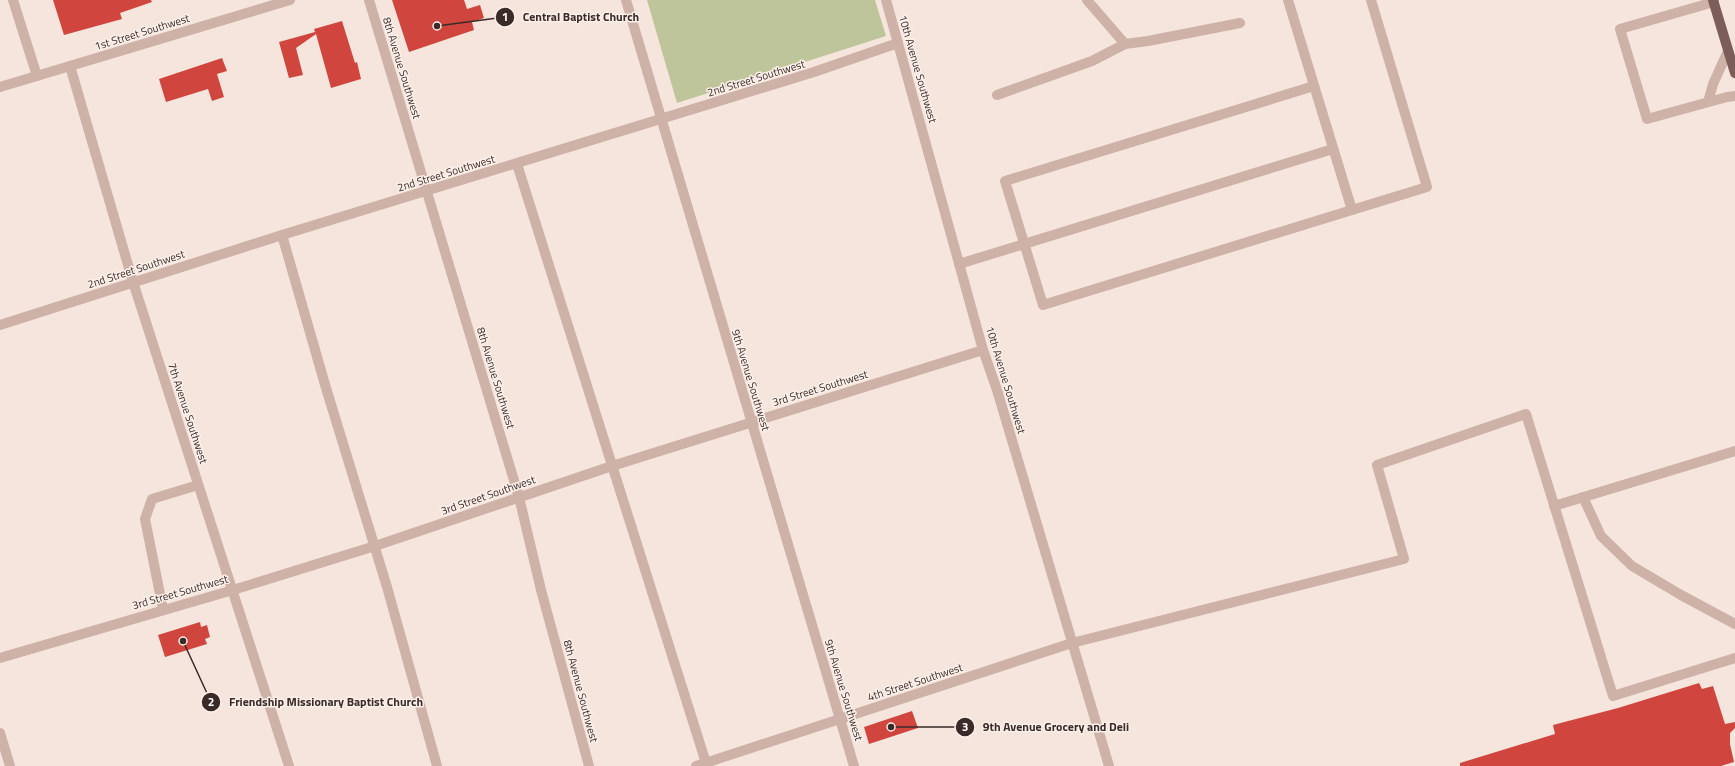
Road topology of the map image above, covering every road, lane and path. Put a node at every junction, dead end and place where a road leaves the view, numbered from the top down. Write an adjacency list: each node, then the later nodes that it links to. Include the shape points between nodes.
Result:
1 (13, 0): 16 (street)
2 (290, 0): 14 (street, 1st Street Southwest)
3 (369, 0): 25 (street, 8th Avenue Southwest)
4 (626, 0): 22 (street, 9th Avenue Southwest)
5 (886, 0): 11 (street, 10th Avenue Southwest)
6 (1087, 0): 12 (street)
7 (1288, 0): 17 (street)
8 (1371, 0): 26 (street, via 1427,188)
9 (1714, 1): 13 (main road); 21 (street, via 1620,29 1646,119)
10 (1240, 23): 12 (street)
11 (898, 42): 22 (street, 2nd Street Southwest, via 814,72); 29 (street, 10th Avenue Southwest)
12 (1125, 44): 19 (street, via 1092,61)
13 (1728, 51): 15 (main road); 21 (street)
14 (70, 66): 16 (street, 1st Street Southwest); 30 (street, 7th Avenue Southwest)
15 (1735, 73)
16 (37, 76): 18 (street, 1st Street Southwest)
17 (1314, 86): 23 (street); 28 (street, via 1005,181)
18 (0, 87)
19 (997, 95)
20 (1735, 96): 21 (street)
21 (1708, 102)
22 (662, 120): 24 (street, 2nd Street Southwest); 33 (street, 9th Avenue Southwest)
23 (1333, 149): 26 (street); 28 (street)
24 (517, 164): 25 (street, 2nd Street Southwest); 35 (street)
25 (427, 191): 27 (street, 2nd Street Southwest); 37 (street, 8th Avenue Southwest)
26 (1352, 210): 28 (street, via 1043,305)
27 (282, 235): 30 (street, 2nd Street Southwest); 40 (street)
28 (1024, 243): 29 (street)
29 (960, 264): 32 (street, 10th Avenue Southwest)
30 (133, 282): 31 (street, 2nd Street Southwest); 36 (street, 7th Avenue Southwest)
31 (0, 325)
32 (983, 350): 33 (street, 3rd Street Southwest); 44 (street, 10th Avenue Southwest)
33 (752, 422): 35 (street, 3rd Street Southwest); 47 (street, 9th Avenue Southwest)
34 (1735, 451): 38 (street)
35 (612, 466): 37 (street, 3rd Street Southwest); 49 (street)
36 (198, 484): 41 (street, 7th Avenue Southwest); 42 (street, via 152,500 145,518)
37 (519, 497): 40 (street, 3rd Street Southwest); 53 (street, 8th Avenue Southwest, via 541,590)
38 (1583, 497): 39 (street); 43 (street, via 1601,536 1632,566)
39 (1554, 506): 44 (street, 4th Street Southwest, via 1526,414 1377,465 1404,559); 46 (street, via 1613,696)
40 (375, 546): 41 (street, 3rd Street Southwest); 52 (street)
41 (233, 590): 42 (street, 3rd Street Southwest); 51 (street, 7th Avenue Southwest)
42 (164, 609): 45 (street, 3rd Street Southwest)
43 (1735, 624)
44 (1072, 644): 47 (street, 4th Street Southwest); 56 (street, 10th Avenue Southwest)
45 (0, 658)
46 (1735, 658)
47 (840, 719): 49 (street, 4th Street Southwest); 55 (street, 9th Avenue Southwest)
48 (0, 733): 50 (street)
49 (706, 763): 54 (street, 4th Street Southwest)
50 (10, 766)
51 (289, 766)
52 (437, 766)
53 (589, 766)
54 (696, 766)
55 (854, 766)
56 (1109, 766)

